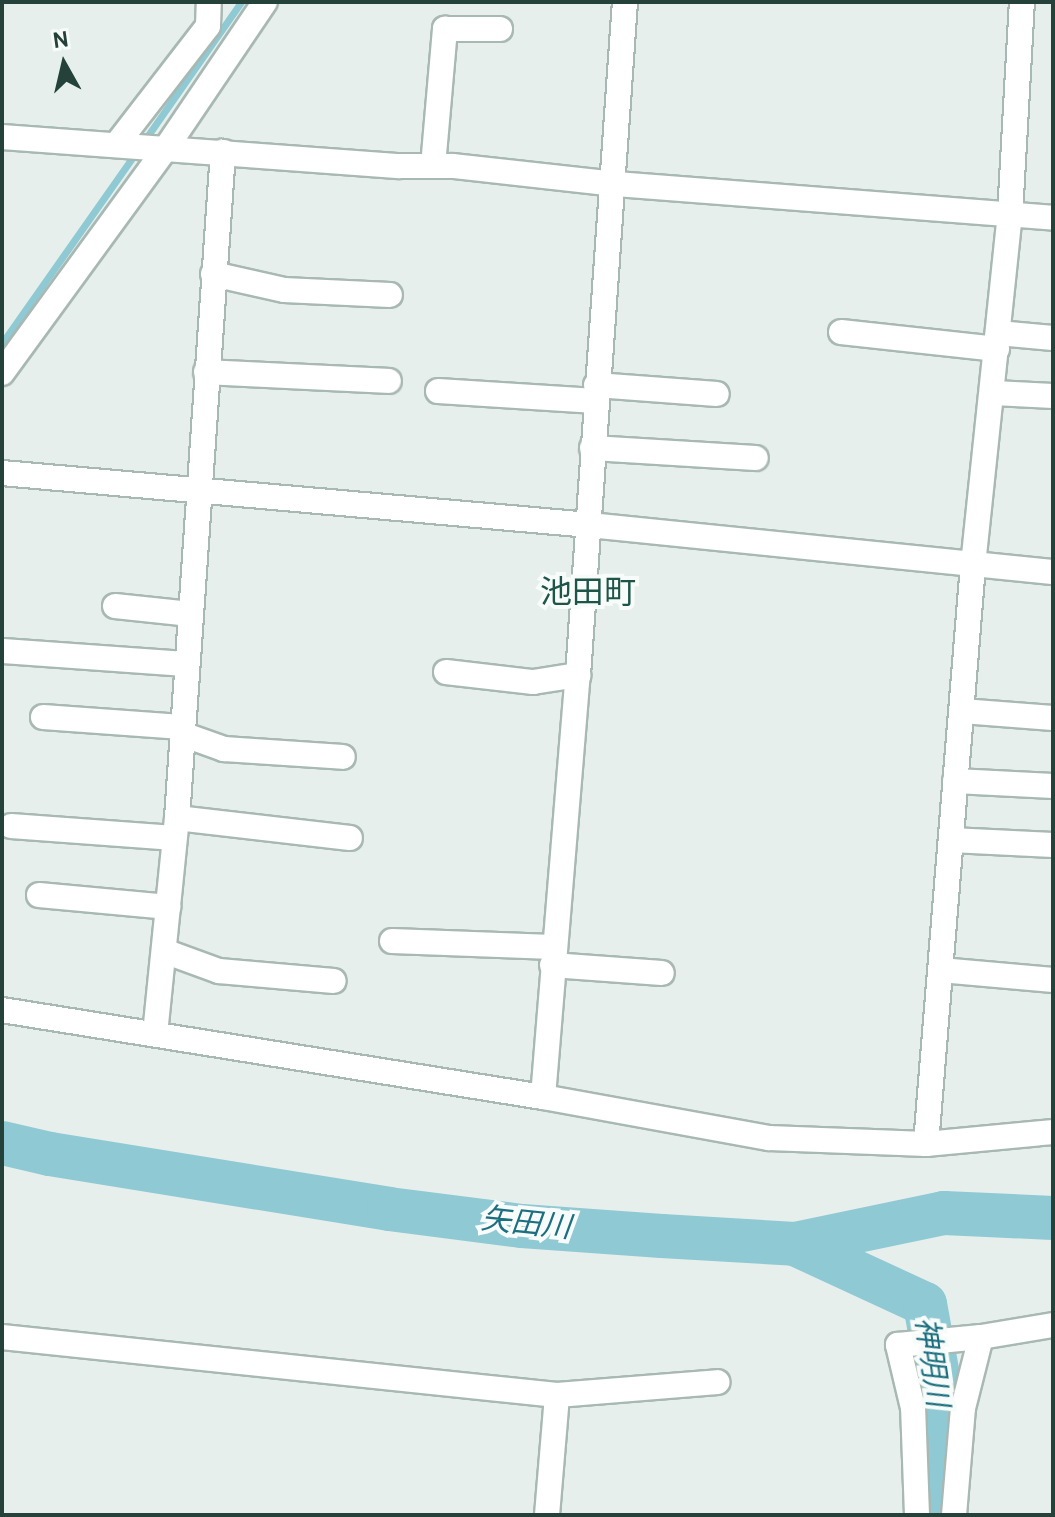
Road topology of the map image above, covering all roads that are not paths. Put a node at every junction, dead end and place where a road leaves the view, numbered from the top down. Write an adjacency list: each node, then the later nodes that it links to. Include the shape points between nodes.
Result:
1 (209, 2): 7 (street, via 208,26)
2 (265, 2): 8 (street)
3 (625, 2): 11 (street)
4 (1022, 2): 12 (street)
5 (500, 29): 10 (street, via 445,29)
6 (2, 137): 7 (street)
7 (122, 144): 8 (street)
8 (159, 147): 9 (street); 20 (street)
9 (223, 152): 10 (street); 14 (street)
10 (433, 166): 11 (street)
11 (615, 184): 12 (street); 23 (street)
12 (1010, 215): 13 (street); 18 (street)
13 (1053, 218)
14 (213, 274): 15 (street, via 284,290); 19 (street)
15 (390, 295)
16 (841, 332): 18 (street)
17 (1053, 338): 18 (street)
18 (998, 341): 24 (street)
19 (206, 372): 21 (street); 30 (street)
20 (2, 373)
21 (389, 381)
22 (438, 391): 23 (street)
23 (596, 393): 25 (street); 27 (street)
24 (994, 393): 26 (street); 32 (street)
25 (717, 394)
26 (1053, 396)
27 (592, 448): 28 (street); 31 (street)
28 (756, 458)
29 (2, 473): 30 (street)
30 (199, 492): 31 (street); 35 (street)
31 (589, 525): 32 (street); 39 (street)
32 (973, 565): 33 (street); 40 (street)
33 (1053, 572)
34 (115, 606): 35 (street)
35 (191, 614): 37 (street)
36 (3, 651): 37 (street)
37 (186, 664): 43 (street)
38 (446, 672): 39 (street, via 533,682)
39 (578, 675): 56 (street)
40 (962, 711): 42 (street); 45 (street)
41 (43, 717): 43 (street)
42 (1053, 718)
43 (182, 730): 44 (street, via 224,749); 48 (street)
44 (343, 757)
45 (955, 781): 46 (street); 50 (street)
46 (1053, 786)
47 (11, 826): 48 (street)
48 (176, 828): 49 (street); 53 (street)
49 (350, 838)
50 (951, 840): 51 (street); 57 (street)
51 (1053, 845)
52 (39, 895): 53 (street)
53 (168, 907): 55 (street)
54 (392, 941): 56 (street)
55 (164, 951): 60 (street, via 219,971); 62 (street)
56 (552, 956): 58 (street); 63 (street)
57 (941, 970): 59 (street); 65 (street)
58 (662, 973)
59 (1053, 980)
60 (334, 981)
61 (2, 1010): 62 (street)
62 (155, 1034): 63 (street)
63 (543, 1097): 65 (street, via 769,1138)
64 (1053, 1132): 65 (street)
65 (926, 1144)
66 (1053, 1325): 68 (street)
67 (2, 1337): 70 (street)
68 (981, 1337): 72 (street, via 898,1345 913,1408); 73 (street, via 963,1408)
69 (717, 1382): 70 (street)
70 (557, 1395): 71 (street)
71 (547, 1515)
72 (917, 1515)
73 (954, 1515)

